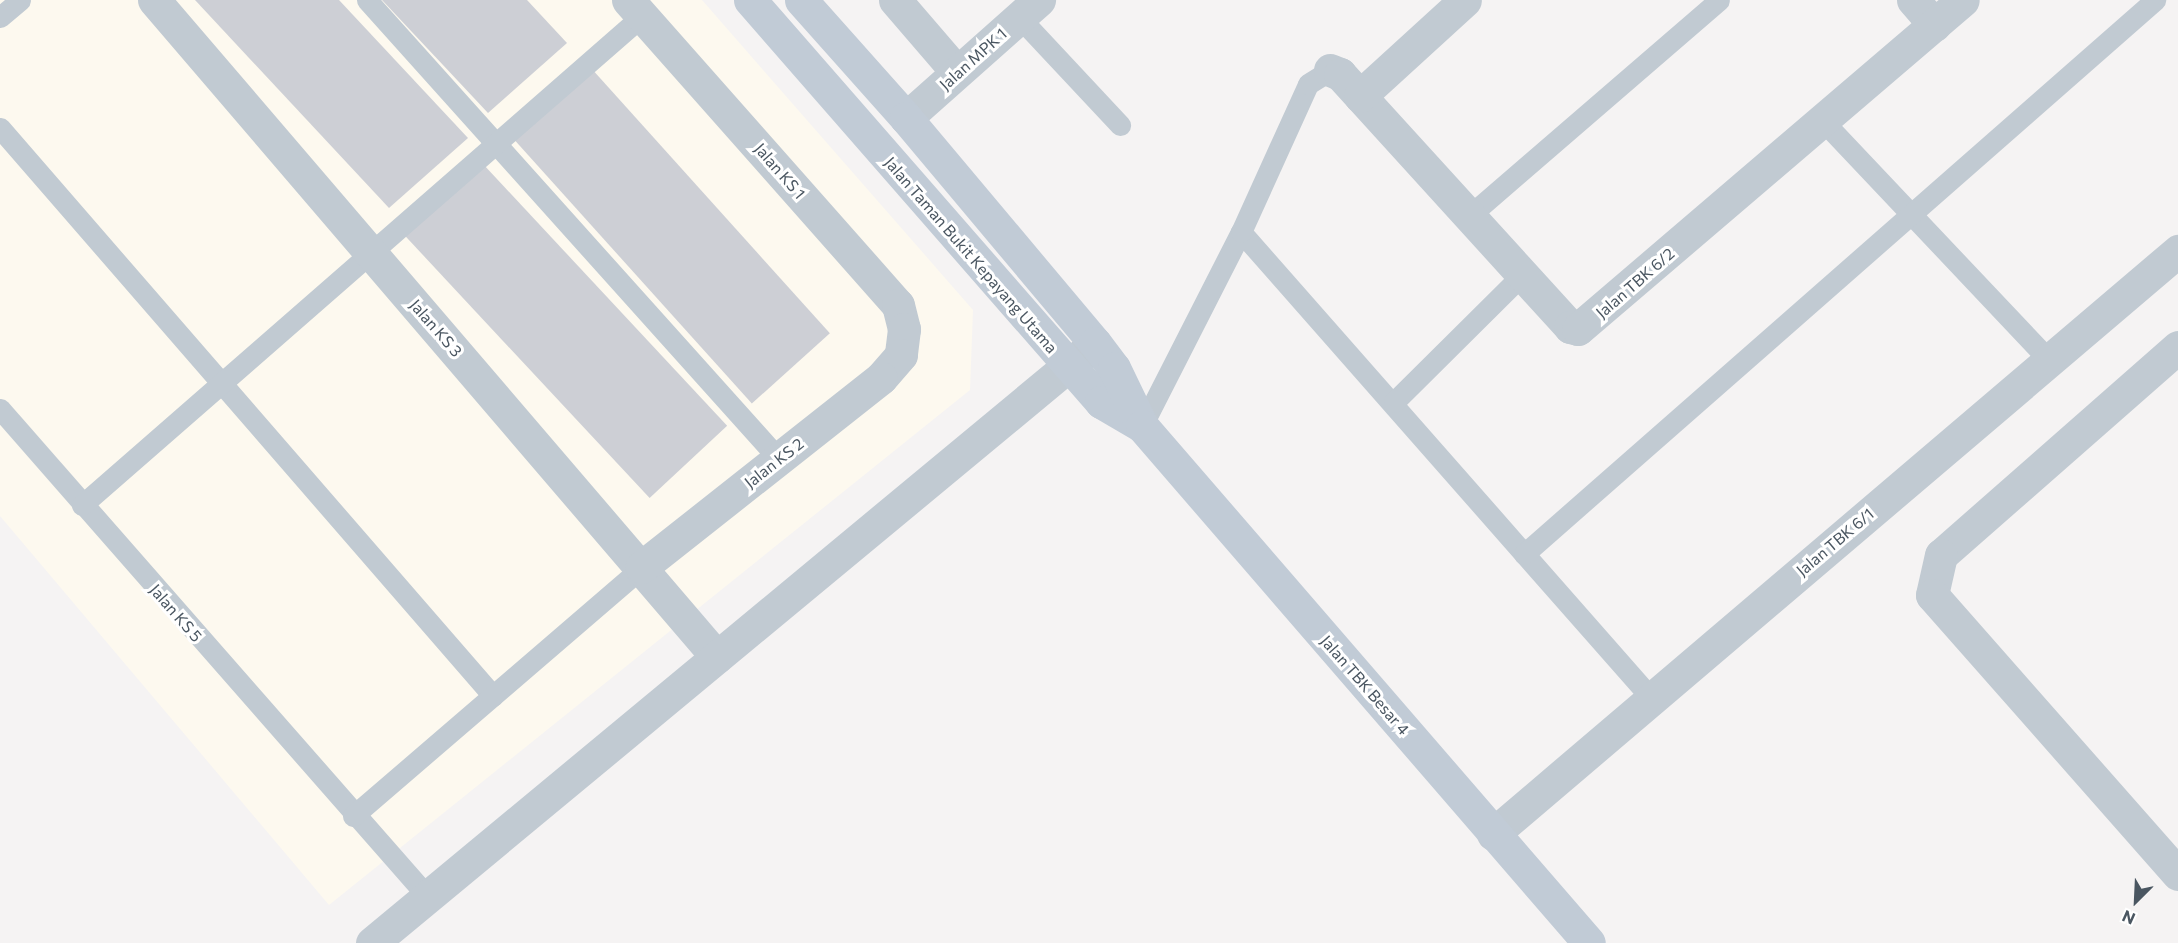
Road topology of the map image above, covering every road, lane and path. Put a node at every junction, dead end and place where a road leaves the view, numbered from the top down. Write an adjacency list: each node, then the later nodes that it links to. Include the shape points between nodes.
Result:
1 (20, 0): 14 (lane)
2 (154, 0): 28 (street, Jalan KS 3)
3 (367, 0): 23 (lane)
4 (750, 0): 34 (street, Jalan Taman Bukit Kepayang Utama)
5 (801, 0): 19 (street)
6 (895, 0): 17 (street)
7 (1465, 0): 18 (street)
8 (1719, 0): 25 (lane)
9 (1913, 0): 15 (street)
10 (1963, 0): 15 (street, Jalan TBK 6/2)
11 (2155, 0): 24 (lane)
12 (635, 8): 23 (lane); 31 (street, Jalan KS 1, via 898,305 904,329)
13 (1029, 9): 17 (street, Jalan MPK 1); 21 (lane)
14 (0, 17)
15 (1935, 25): 20 (street, Jalan TBK 6/2)
16 (1330, 70): 18 (street, Jalan TBK 6/2, via 1340,74); 26 (lane, via 1308,84)
17 (957, 72): 19 (street, Jalan MPK 1)
18 (1360, 96): 25 (street, Jalan TBK 6/2)
19 (906, 118): 30 (street)
20 (1823, 121): 24 (lane); 29 (street, Jalan TBK 6/2, via 1585,326 1570,327)
21 (1120, 124)
22 (0, 128): 35 (lane)
23 (496, 144): 28 (lane); 39 (lane)
24 (1912, 213): 33 (lane); 41 (lane)
25 (1468, 216): 29 (street, Jalan TBK 6/2)
26 (1241, 232): 36 (lane); 38 (lane)
27 (2178, 251): 33 (street, Jalan TBK 6/1)
28 (371, 252): 35 (lane); 42 (street, Jalan KS 3)
29 (1522, 275): 36 (lane)
30 (1095, 343): 34 (street); 38 (street, via 1114,369)
31 (902, 355): 39 (street, Jalan KS 2, via 881,378)
32 (2174, 359): 48 (street, via 1941,555 1932,595)
33 (2049, 360): 45 (street, Jalan TBK 6/1)
34 (1068, 366): 38 (street, Jalan Taman Bukit Kepayang Utama, via 1101,402); 43 (street)
35 (221, 383): 40 (lane); 44 (lane)
36 (1394, 402): 41 (lane)
37 (0, 409): 40 (lane, Jalan KS 5)
38 (1142, 426): 47 (street, Jalan TBK Besar 4)
39 (779, 459): 42 (street, Jalan KS 2)
40 (82, 505): 46 (lane, Jalan KS 5)
41 (1524, 554): 45 (lane)
42 (642, 567): 43 (street, Jalan KS 3); 44 (lane)
43 (717, 657): 49 (street)
44 (493, 696): 46 (lane)
45 (1652, 699): 47 (street, Jalan TBK 6/1)
46 (353, 816): 49 (lane, Jalan KS 5)
47 (1493, 834): 51 (street, Jalan TBK Besar 4)
48 (2178, 874)
49 (428, 897): 50 (street)
50 (372, 943)
51 (1589, 943)

